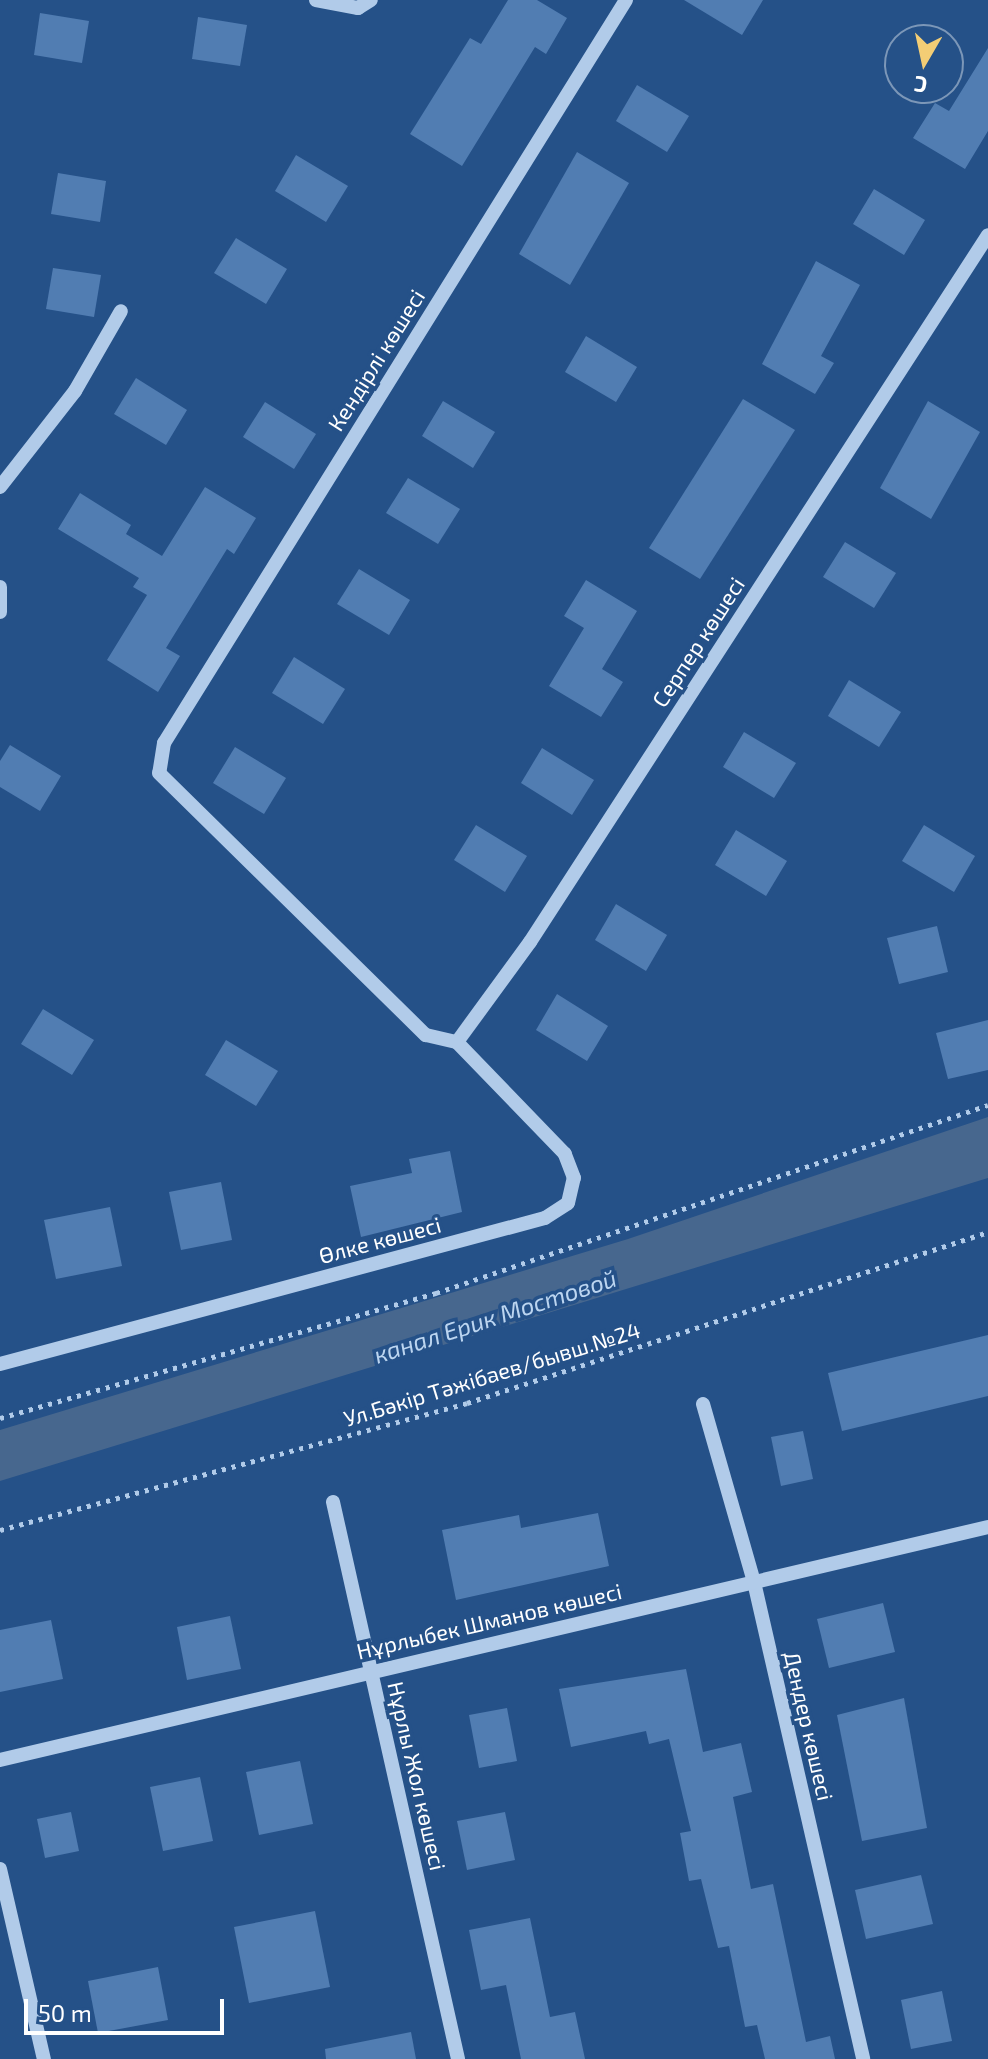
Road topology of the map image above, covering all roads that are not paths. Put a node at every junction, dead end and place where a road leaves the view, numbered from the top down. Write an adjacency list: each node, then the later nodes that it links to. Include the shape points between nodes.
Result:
1 (316, 0): 2 (street, via 358,8)
2 (371, 0)
3 (626, 0): 9 (street, Кендірлі көшесі, via 164,743 159,773 426,1035)
4 (988, 235): 9 (street, Серпер көшесі, via 530,942)
5 (121, 311): 6 (street, via 75,391)
6 (0, 487)
7 (0, 587): 8 (street)
8 (0, 612)
9 (457, 1042): 10 (street, Өлке көшесі, via 565,1154 574,1178 568,1203 545,1218)
10 (0, 1364)
11 (703, 1404): 14 (street, Дендер көшесі)
12 (333, 1502): 15 (street, Нұрлы Жол көшесі)
13 (988, 1527): 14 (street, Нұрлыбек Шманов көшесі)
14 (754, 1582): 15 (street, Нұрлыбек Шманов көшесі); 20 (street, Дендер көшесі)
15 (371, 1672): 16 (street, Нұрлыбек Шманов көшесі); 19 (street, Нұрлы Жол көшесі)
16 (0, 1760)
17 (0, 1869): 18 (street)
18 (44, 2059)
19 (458, 2059)
20 (863, 2059)

